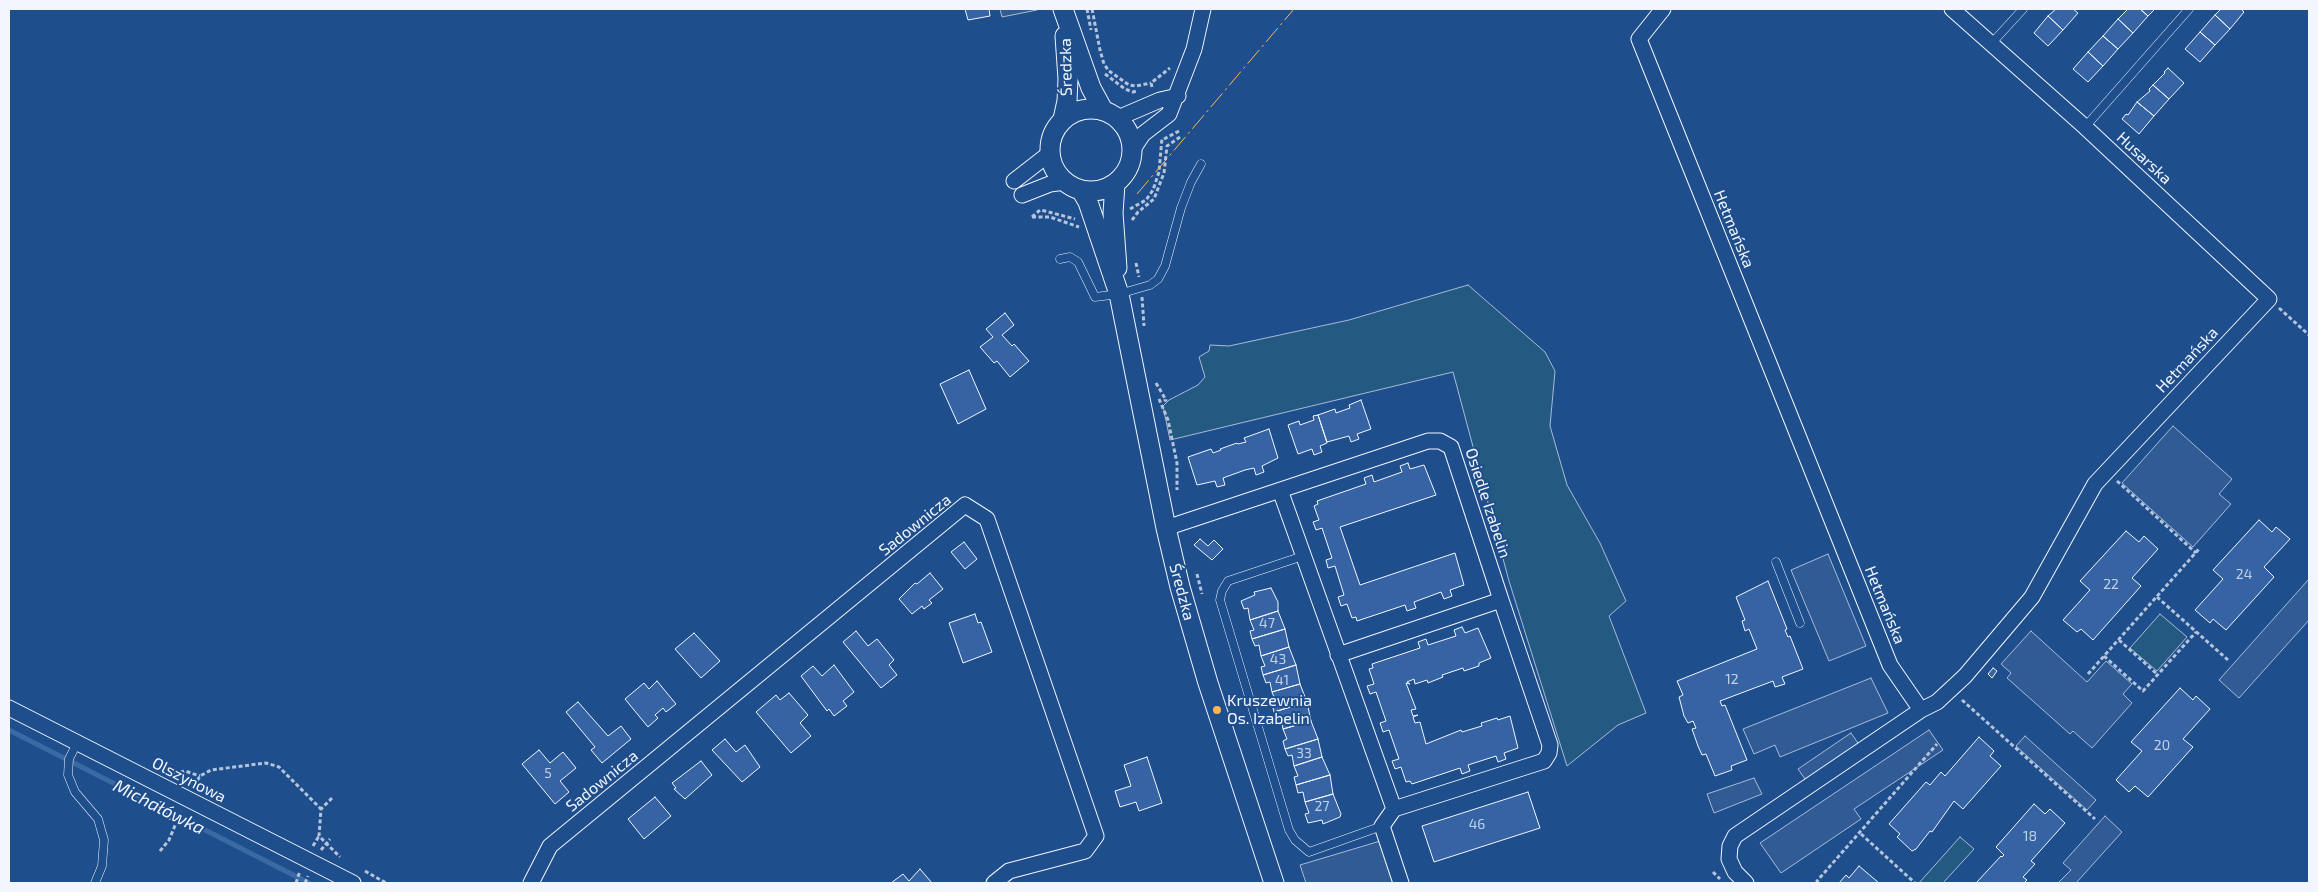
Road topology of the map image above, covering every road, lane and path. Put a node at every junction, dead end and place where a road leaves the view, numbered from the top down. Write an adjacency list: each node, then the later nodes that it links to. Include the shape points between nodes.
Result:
1 (1087, 9): 11 (path, via 1103,72 1133,92)
2 (1092, 9): 10 (path, via 1104,64 1115,77 1129,85)
3 (1203, 9): 12 (street)
4 (1664, 9): 59 (street, Hetmańska, via 1639,39 1890,665)
5 (1952, 9): 9 (street, Husarska)
6 (2023, 9): 9 (lane)
7 (2189, 9): 15 (lane)
8 (1063, 12): 13 (street, Średzka, via 1091,88); 14 (street, Średzka, via 1068,79)
9 (1991, 44): 15 (street, Husarska)
10 (1151, 83)
11 (1152, 88)
12 (1178, 96): 13 (street); 19 (street, via 1169,114 1143,134)
13 (1111, 114): 14 (street, via 1082,109); 19 (street, via 1129,132)
14 (1063, 119): 20 (street, via 1051,137)
15 (2085, 127): 33 (street, Husarska)
16 (1179, 131): 18 (path)
17 (1180, 137): 27 (path, via 1168,146 1164,173 1154,199 1138,212)
18 (1162, 140)
19 (1133, 149): 23 (street, via 1128,169)
20 (1050, 153): 22 (street); 24 (street, via 1054,169)
21 (1201, 164): 31 (lane, via 1180,208 1166,266 1158,279)
22 (1014, 180)
23 (1115, 184): 24 (street, via 1098,191); 32 (street, Średzka, via 1113,213)
24 (1073, 186): 25 (street, via 1050,184); 32 (street, Średzka, via 1088,202)
25 (1022, 195)
26 (1081, 218): 28 (path, via 1068,218 1045,210 1032,217 1050,217)
27 (1131, 223)
28 (1086, 228)
29 (1060, 259): 32 (lane, via 1070,257 1078,262 1095,297)
30 (1135, 261): 31 (path)
31 (1141, 288): 32 (lane); 34 (path)
32 (1119, 294): 40 (street, Średzka)
33 (2269, 300): 35 (path); 59 (street, Hetmańska, via 2095,484 2032,597 1966,676 1937,702)
34 (1145, 333)
35 (2309, 335)
36 (1154, 378): 37 (path)
37 (1164, 401)
38 (2114, 478): 42 (path)
39 (1280, 490): 40 (street, Osiedle Izabelin); 43 (street); 47 (street, Osiedle Izabelin, via 1428,441 1440,441 1451,447)
40 (1166, 528): 84 (street, Średzka, via 1208,682)
41 (2199, 549): 42 (path)
42 (2196, 553): 46 (path)
43 (1303, 556): 52 (street); 72 (lane, via 1228,581 1220,600 1289,830 1295,840 1309,852)
44 (1776, 562): 49 (lane)
45 (1194, 566): 48 (path)
46 (2157, 597): 50 (path); 51 (path)
47 (1501, 600): 52 (street); 69 (street, Osiedle Izabelin, via 1550,745 1549,753 1544,761)
48 (1204, 602)
49 (1800, 623)
50 (2196, 632): 54 (path); 56 (path)
51 (2119, 640): 53 (path); 56 (path)
52 (1338, 655): 69 (street)
53 (2104, 656): 55 (path); 56 (path, via 2143,691)
54 (2228, 660)
55 (2088, 674)
56 (2158, 675)
57 (1958, 696): 70 (path)
58 (9, 708): 60 (street, Olszynowa)
59 (1921, 710): 86 (street, via 1735,836 1729,859 1734,872)
60 (76, 743): 78 (street, Olszynowa); 79 (lane, via 69,759 68,775 75,792 98,819 104,840 102,866)
61 (1938, 744): 73 (path)
62 (170, 776): 63 (path, via 186,771)
63 (200, 776): 64 (path); 68 (path, via 212,770 266,763 279,767)
64 (192, 790)
65 (162, 796): 71 (path, via 161,806)
66 (332, 798): 68 (path)
67 (182, 809): 71 (path)
68 (321, 809): 75 (path, via 319,836)
69 (1394, 809): 72 (street)
70 (2095, 819)
71 (175, 822): 74 (path, via 169,840)
72 (1382, 826): 85 (street)
73 (1861, 834): 87 (path); 88 (path)
74 (160, 851)
75 (346, 861)
76 (362, 870): 81 (path)
77 (306, 881): 80 (path)
78 (346, 882)
79 (95, 883)
80 (312, 883)
81 (386, 883)
82 (531, 883): 83 (street, Sadownicza, via 550,846 966,506 987,519 1096,836 1085,851 1009,871)
83 (994, 883)
84 (1274, 883)
85 (1401, 883)
86 (1746, 883)
87 (1818, 883)
88 (1915, 883)

